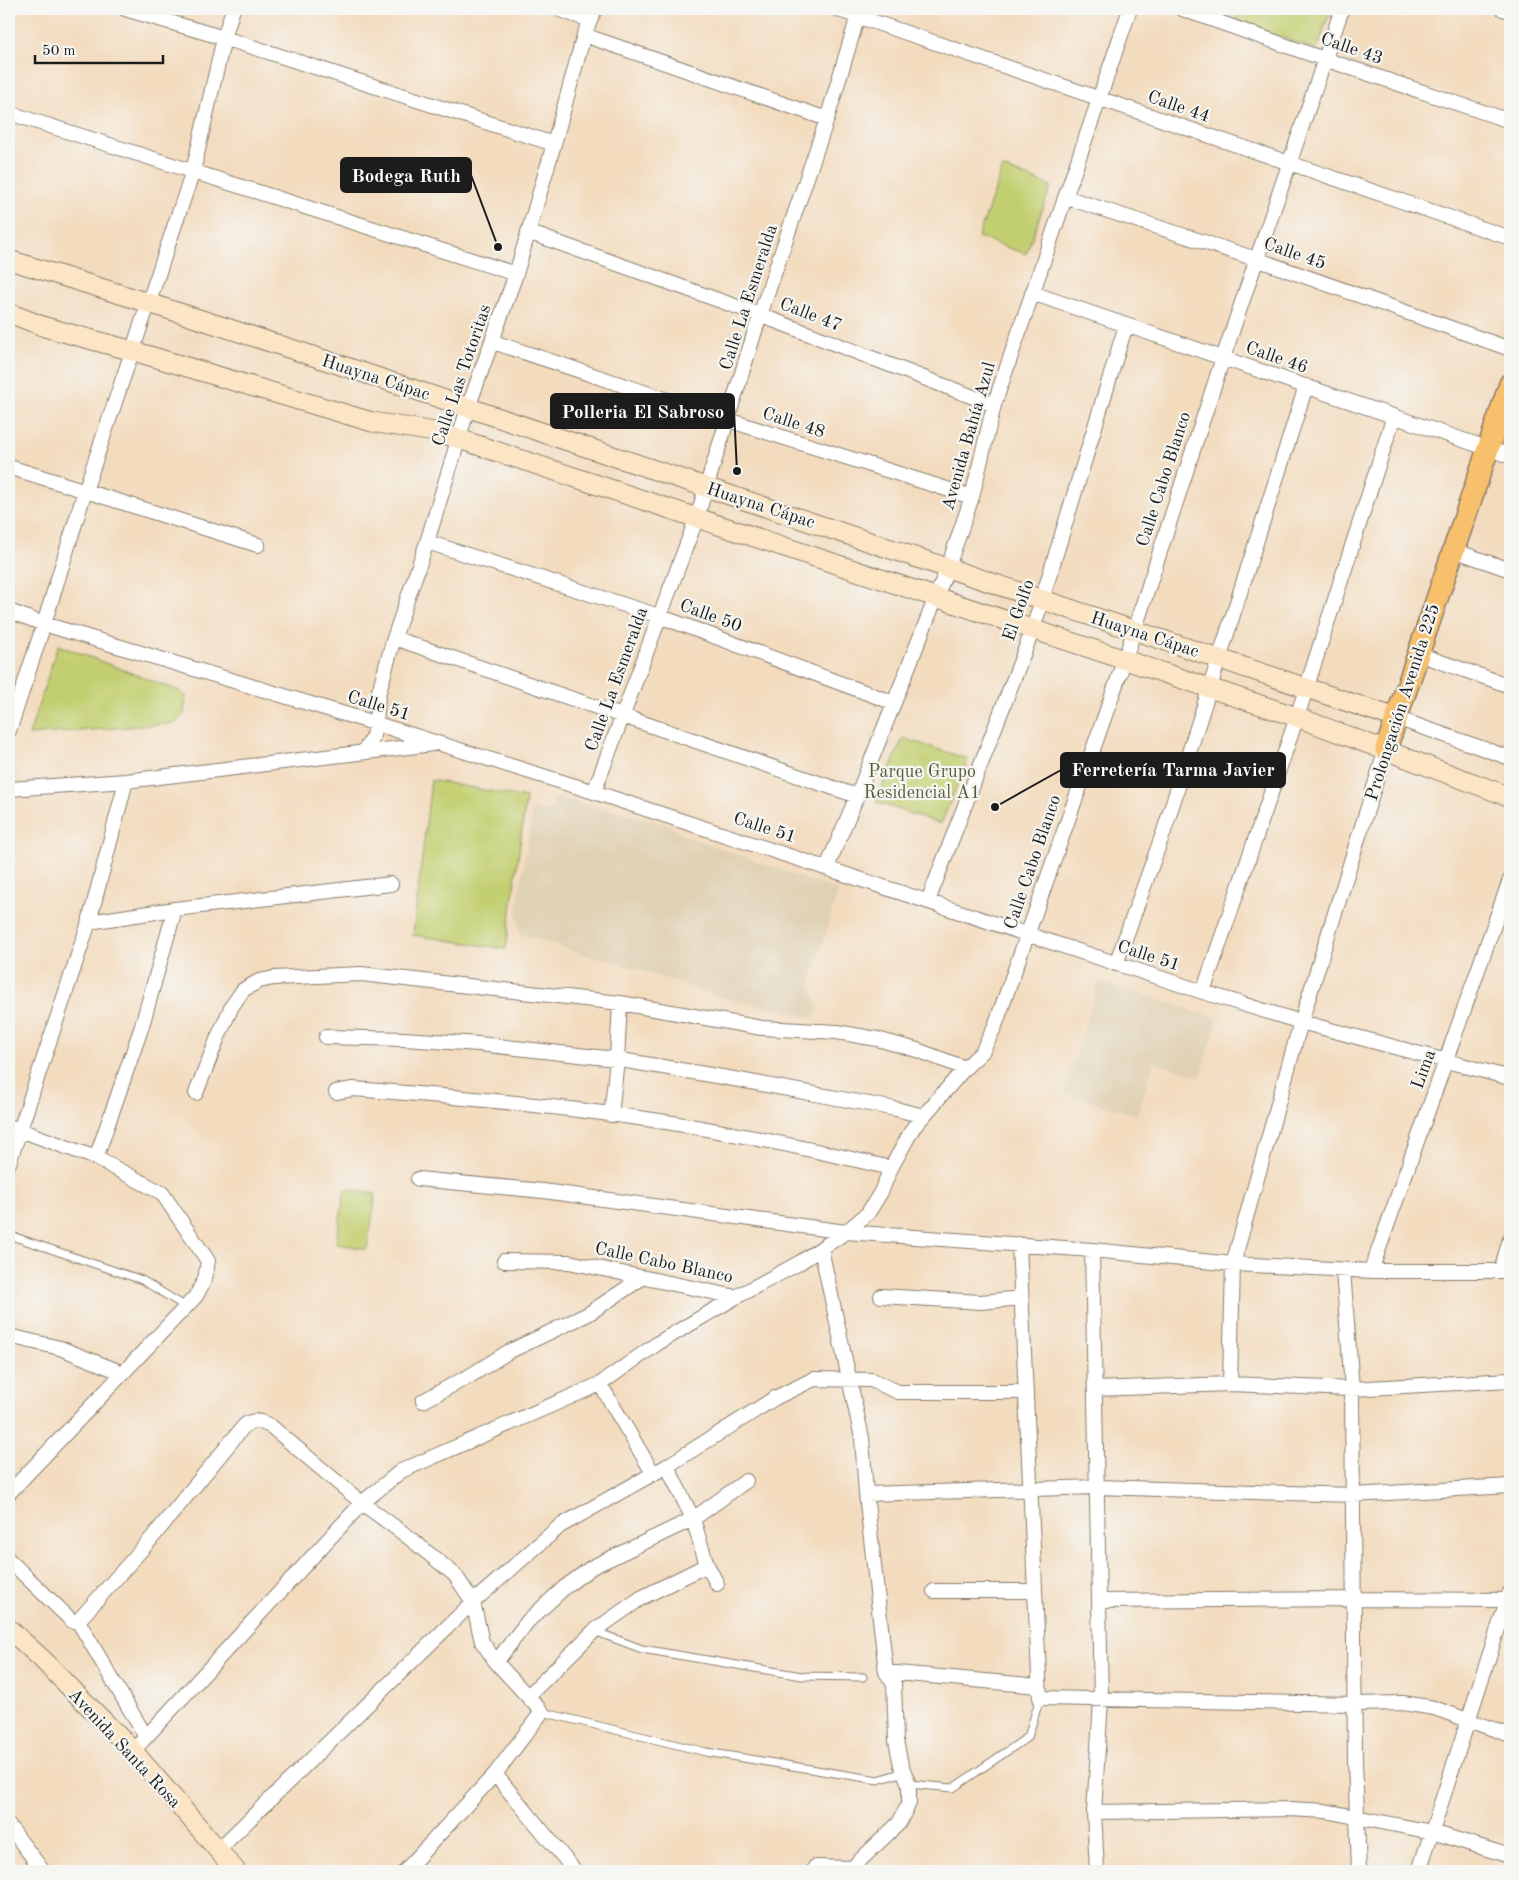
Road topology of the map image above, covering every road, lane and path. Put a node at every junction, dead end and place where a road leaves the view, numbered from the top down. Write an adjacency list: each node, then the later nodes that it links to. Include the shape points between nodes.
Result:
1 (125, 9): 13 (street)
2 (233, 9): 13 (street)
3 (557, 9): 11 (street)
4 (836, 9): 10 (street, Calle 44)
5 (1130, 9): 15 (street, Avenida Bahía Azul)
6 (1182, 9): 14 (street, Calle 43)
7 (1342, 9): 14 (street, Calle Cabo Blanco)
8 (1502, 9): 9 (street)
9 (1510, 11)
10 (859, 12): 15 (street, Calle 44); 17 (street, Calle La Esmeralda)
11 (592, 14): 12 (street, Calle Las Totoritas)
12 (584, 35): 17 (street); 19 (street, Calle Las Totoritas)
13 (224, 38): 19 (street); 21 (street)
14 (1324, 59): 18 (street, Calle 43); 20 (street, Calle Cabo Blanco)
15 (1099, 99): 20 (street, Calle 44); 22 (street, Avenida Bahía Azul)
16 (9, 114): 21 (street)
17 (827, 119): 31 (street, Calle La Esmeralda)
18 (1510, 121)
19 (554, 144): 23 (street, Calle Las Totoritas)
20 (1289, 163): 24 (street, Calle 44); 25 (street, Calle Cabo Blanco)
21 (193, 171): 27 (street); 29 (street)
22 (1065, 197): 25 (street, Calle 45); 28 (street, Avenida Bahía Azul)
23 (528, 232): 27 (street, Calle Las Totoritas); 31 (street, Calle 47)
24 (1510, 238)
25 (1256, 259): 34 (street, Calle 45); 36 (street, Calle Cabo Blanco)
26 (9, 260): 29 (main road, Huayna Cápac)
27 (516, 274): 33 (street, Calle Las Totoritas)
28 (1032, 293): 32 (street, Calle 46); 39 (street, Avenida Bahía Azul)
29 (150, 302): 35 (street); 40 (main road, Huayna Cápac)
30 (9, 313): 35 (main road, Huayna Cápac, via 45,327)
31 (760, 315): 39 (street, Calle 47); 42 (street, Calle La Esmeralda)
32 (1126, 325): 36 (street, Calle 46); 57 (street, El Golfo)
33 (493, 342): 40 (street, Calle Las Totoritas); 42 (street, Calle 48)
34 (1510, 349)
35 (133, 351): 43 (main road, Huayna Cápac, via 372,422); 48 (street)
36 (1222, 358): 38 (street, Calle 46); 62 (street, Calle Cabo Blanco)
37 (1510, 384): 44 (main road, Prolongación Avenida 225)
38 (1306, 386): 41 (street, Calle 46); 66 (street)
39 (994, 405): 49 (street, Avenida Bahía Azul)
40 (468, 408): 43 (street, Calle Las Totoritas); 47 (main road, Huayna Cápac)
41 (1394, 416): 44 (street, Calle 46); 69 (street)
42 (728, 420): 47 (street, Calle La Esmeralda); 49 (street, Calle 48)
43 (459, 439): 50 (main road, Huayna Cápac); 51 (street, Calle Las Totoritas)
44 (1488, 448): 45 (street, Calle 46); 53 (main road, Prolongación Avenida 225)
45 (1510, 456)
46 (9, 467): 48 (street)
47 (707, 487): 50 (street, Calle La Esmeralda); 54 (main road, Huayna Cápac)
48 (85, 492): 52 (street); 60 (street)
49 (972, 497): 54 (street, Avenida Bahía Azul)
50 (697, 517): 56 (main road, Huayna Cápac); 59 (street, Calle La Esmeralda)
51 (427, 542): 59 (street, Calle 50); 63 (street, Calle Las Totoritas)
52 (258, 545)
53 (1453, 550): 55 (street); 64 (main road, Prolongación Avenida 225)
54 (948, 567): 56 (street, Avenida Bahía Azul); 57 (main road, Huayna Cápac)
55 (1510, 570)
56 (937, 598): 61 (main road, Huayna Cápac); 70 (street, Avenida Bahía Azul)
57 (1042, 600): 61 (street, El Golfo); 62 (main road, Huayna Cápac)
58 (9, 611): 60 (street, Calle 51)
59 (659, 616): 70 (street, Calle 50); 71 (street, Calle La Esmeralda)
60 (44, 624): 74 (street, Calle 51); 75 (street)
61 (1033, 628): 65 (main road, Huayna Cápac); 88 (street, El Golfo)
62 (1134, 631): 65 (street, Calle Cabo Blanco); 66 (main road, Huayna Cápac)
63 (394, 638): 71 (street); 74 (street, Calle Las Totoritas, via 378,695)
64 (1418, 654): 67 (street); 73 (main road, Prolongación Avenida 225)
65 (1125, 659): 68 (main road, Huayna Cápac); 91 (street, Calle Cabo Blanco)
66 (1220, 659): 68 (street); 69 (main road, Huayna Cápac)
67 (1510, 686)
68 (1211, 688): 72 (main road, Huayna Cápac); 92 (street)
69 (1306, 688): 72 (street); 73 (main road, Huayna Cápac)
70 (894, 703): 83 (street, Avenida Bahía Azul)
71 (624, 716): 82 (street, Calle La Esmeralda); 83 (street)
72 (1298, 717): 77 (main road, Huayna Cápac); 93 (street)
73 (1396, 718): 77 (main road, Prolongación Avenida 225); 79 (street, Huayna Cápac)
74 (376, 724): 76 (street, Calle 51); 78 (street, Calle Las Totoritas, via 372,739)
75 (9, 731)
76 (438, 743): 78 (street); 82 (street, Calle 51)
77 (1386, 749): 84 (main road, Huayna Cápac); 95 (street, Prolongación Avenida 225)
78 (363, 752): 80 (street)
79 (1510, 758)
80 (126, 781): 81 (street); 90 (street)
81 (9, 789)
82 (594, 792): 85 (street, Calle 51)
83 (857, 796): 85 (street, Avenida Bahía Azul)
84 (1510, 797)
85 (827, 867): 88 (street, Calle 51)
86 (1510, 880): 98 (street, Lima)
87 (391, 884): 89 (street)
88 (928, 901): 91 (street, Calle 51)
89 (175, 909): 90 (street); 106 (street, via 141,1029)
90 (89, 922): 105 (street)
91 (1026, 935): 92 (street, Calle 51); 99 (street, Calle Cabo Blanco, via 995,1026 982,1052)
92 (1116, 964): 93 (street, Calle 51)
93 (1203, 992): 95 (street, Calle 51)
94 (620, 1003): 97 (street); 99 (street, via 762,1028 837,1032 877,1039); 102 (street, via 361,974 259,981 243,990 232,1006)
95 (1300, 1022): 98 (street, Calle 51); 117 (street, Prolongación Avenida 225)
96 (326, 1037): 97 (street, via 479,1044)
97 (617, 1060): 103 (street); 104 (street)
98 (1446, 1061): 100 (street, Calle 51); 119 (street, Lima)
99 (965, 1068): 104 (street, Calle Cabo Blanco)
100 (1510, 1078)
101 (336, 1092): 103 (street, via 353,1089 482,1099)
102 (196, 1093)
103 (611, 1115): 108 (street, via 713,1130)
104 (923, 1116): 108 (street, Calle Cabo Blanco)
105 (14, 1127): 106 (street); 107 (street)
106 (96, 1158): 125 (street, via 162,1193 208,1260 205,1279)
107 (9, 1163)
108 (891, 1168): 110 (street, Calle Cabo Blanco, via 868,1213)
109 (418, 1179): 110 (street)
110 (846, 1232): 113 (street); 114 (street, Calle Cabo Blanco)
111 (9, 1235): 125 (lane, via 142,1280)
112 (1510, 1238): 120 (street)
113 (1018, 1244): 115 (street); 124 (street)
114 (821, 1249): 123 (street, Calle Cabo Blanco); 128 (street)
115 (1092, 1250): 117 (street); 133 (street)
116 (504, 1260): 121 (street, Calle Cabo Blanco, via 569,1262)
117 (1233, 1264): 118 (street); 131 (street, Prolongación Avenida 225)
118 (1343, 1270): 119 (street); 132 (street)
119 (1371, 1271): 120 (street)
120 (1506, 1271)
121 (642, 1278): 123 (street, Calle Cabo Blanco); 135 (street, via 588,1314 508,1352)
122 (881, 1296): 124 (street, via 982,1302)
123 (736, 1298): 130 (street, via 658,1342)
124 (1021, 1298): 134 (street)
125 (186, 1306): 127 (street)
126 (9, 1336): 127 (street, via 60,1348)
127 (123, 1373): 142 (street)
128 (849, 1380): 134 (street, via 871,1380 898,1392); 136 (street, via 814,1379 790,1390); 143 (street, via 862,1438)
129 (1510, 1380): 132 (street)
130 (600, 1384): 137 (street); 145 (street, via 402,1471)
131 (1230, 1384): 132 (street); 133 (street)
132 (1352, 1388): 144 (street)
133 (1095, 1389): 140 (street)
134 (1025, 1392): 141 (street)
135 (423, 1401)
136 (667, 1466): 137 (street); 146 (street)
137 (652, 1473): 155 (street, via 560,1526)
138 (746, 1481): 146 (street)
139 (1510, 1486): 144 (street)
140 (1097, 1487): 141 (street); 144 (street); 154 (street)
141 (1030, 1489): 143 (street); 151 (street)
142 (9, 1493)
143 (866, 1494): 160 (street)
144 (1353, 1495): 153 (street)
145 (362, 1503): 155 (street, via 455,1575); 156 (street, via 273,1428 265,1423 248,1422); 169 (street)
146 (693, 1519): 148 (street); 159 (street, via 592,1567 578,1577 528,1621)
147 (9, 1560): 156 (street, via 72,1621)
148 (707, 1565): 149 (street); 158 (street, via 641,1598)
149 (717, 1584)
150 (934, 1591): 151 (street)
151 (1034, 1592): 162 (street)
152 (1510, 1596): 153 (street); 167 (street)
153 (1354, 1599): 154 (street); 165 (street)
154 (1100, 1601): 164 (street)
155 (473, 1602): 159 (street, via 482,1642); 177 (street)
156 (78, 1621): 169 (street)
157 (9, 1629): 170 (main road, Avenida Santa Rosa)
158 (594, 1631): 161 (lane, via 642,1649 802,1676); 163 (street)
159 (496, 1662): 163 (street)
160 (886, 1672): 162 (street); 172 (street, via 894,1684 896,1741)
161 (863, 1677)
162 (1039, 1692): 164 (street); 172 (lane, via 1028,1737 953,1788)
163 (528, 1696): 166 (street)
164 (1101, 1700): 165 (street); 173 (street)
165 (1354, 1704): 167 (street, via 1403,1703 1434,1708); 174 (street)
166 (542, 1712): 171 (street); 172 (lane, via 716,1753 878,1780)
167 (1469, 1721): 168 (street); 176 (street)
168 (1510, 1735)
169 (146, 1737): 170 (street)
170 (133, 1751): 177 (main road, Avenida Santa Rosa)
171 (496, 1774): 182 (street); 183 (street)
172 (906, 1778): 179 (street, via 909,1802 899,1823 852,1868)
173 (1094, 1812): 174 (street, via 1290,1809); 184 (street)
174 (1357, 1817): 176 (street); 185 (street)
175 (9, 1826): 180 (street)
176 (1432, 1832): 178 (street); 186 (street)
177 (218, 1850): 181 (main road, Avenida Santa Rosa)
178 (1510, 1856)
179 (815, 1867)
180 (43, 1871)
181 (236, 1871)
182 (405, 1871)
183 (574, 1871)
184 (1097, 1871)
185 (1359, 1871)
186 (1418, 1871)

